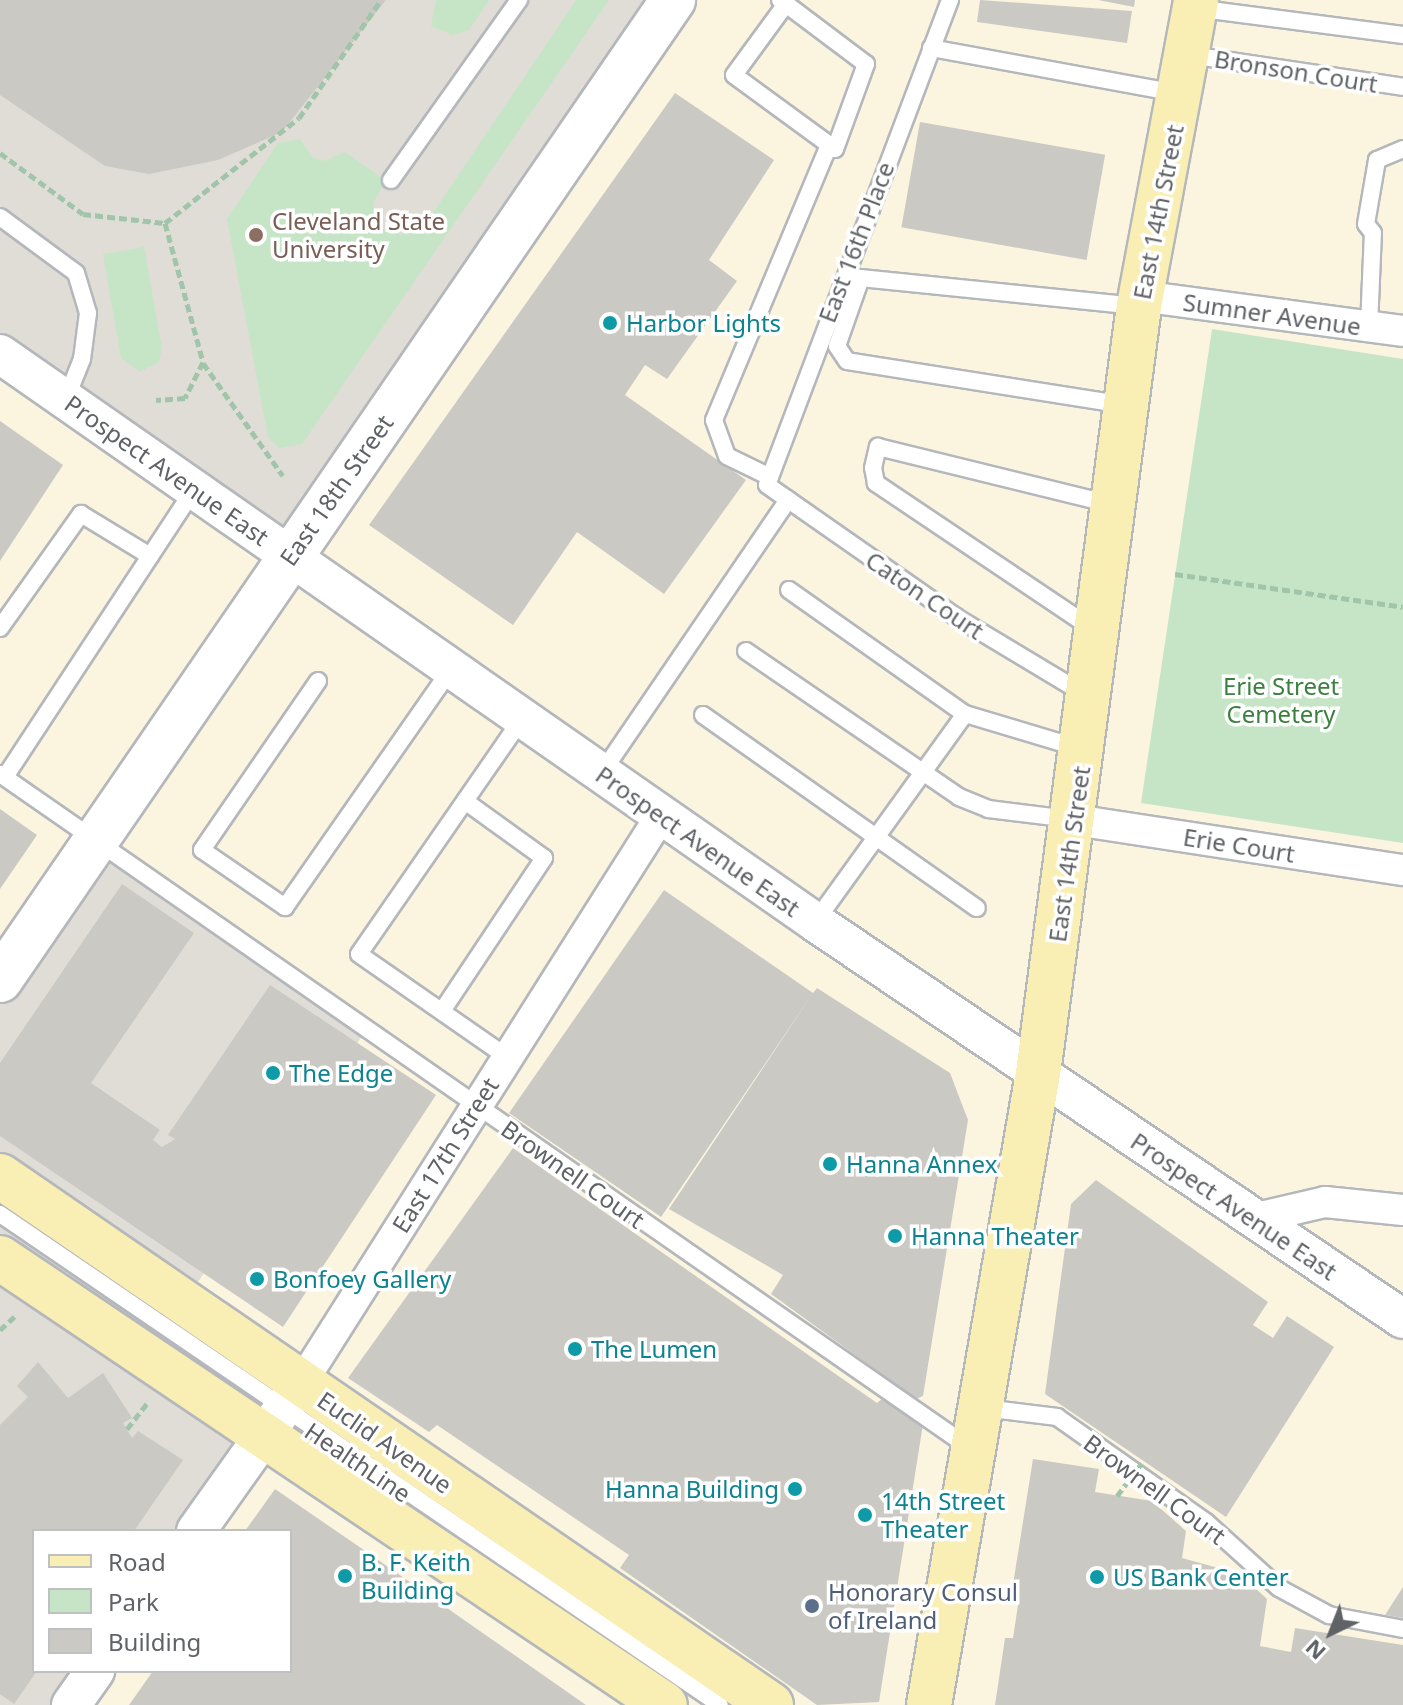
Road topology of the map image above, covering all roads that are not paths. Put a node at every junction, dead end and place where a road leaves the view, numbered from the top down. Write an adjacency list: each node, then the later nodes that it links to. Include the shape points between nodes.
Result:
1 (519, 0): 12 (lane)
2 (673, 0): 25 (main road, East 18th Street)
3 (783, 2): 10 (lane, Caton Court, via 866,64 835,149); 10 (lane, via 734,75)
4 (945, 2): 7 (lane, East 16th Place)
5 (1196, 4): 6 (lane); 8 (main road, East 14th Street)
6 (1403, 35)
7 (931, 48): 8 (lane, Bronson Court); 20 (lane, East 16th Place)
8 (1186, 75): 9 (lane, Bronson Court); 14 (main road, East 14th Street)
9 (1403, 87)
10 (829, 145): 20 (lane, Caton Court, via 714,420 727,456)
11 (1403, 149): 15 (lane, via 1377,160 1366,224 1373,233)
12 (391, 180)
13 (0, 217): 18 (lane, via 76,273 88,313 82,359)
14 (1140, 301): 15 (street, Sumner Avenue); 19 (main road, East 14th Street); 19 (lane, via 861,278 837,346 847,361)
15 (1369, 327): 16 (street, Sumner Avenue)
16 (1403, 331)
17 (0, 354): 18 (street, Prospect Avenue East)
18 (66, 399): 21 (street, Prospect Avenue East)
19 (1127, 405): 23 (main road, East 14th Street)
20 (768, 481): 22 (lane, Caton Court)
21 (195, 488): 24 (lane); 25 (street, Prospect Avenue East)
22 (788, 500): 32 (lane, Caton Court, via 956,617); 38 (lane)
23 (1114, 505): 28 (main road, East 14th Street); 28 (lane, via 878,447 873,468 876,483)
24 (150, 556): 27 (lane, via 81,514); 39 (lane)
25 (290, 557): 30 (street, Prospect Avenue East); 44 (main road, East 18th Street)
26 (789, 590): 33 (lane)
27 (0, 628)
28 (1097, 632): 32 (main road, East 14th Street)
29 (746, 651): 37 (lane)
30 (451, 669): 31 (lane, via 285,907 202,850); 35 (street, Prospect Avenue East)
31 (318, 681)
32 (1089, 697): 36 (main road, East 14th Street)
33 (965, 714): 36 (lane); 37 (lane)
34 (703, 715): 43 (lane)
35 (522, 719): 38 (street, Prospect Avenue East); 40 (lane)
36 (1083, 750): 42 (main road, East 14th Street)
37 (923, 772): 42 (lane, via 988,809); 43 (lane)
38 (601, 774): 41 (street, Prospect Avenue East)
39 (2, 776): 44 (lane, Brownell Court)
40 (465, 801): 49 (lane, via 544,858); 49 (lane, via 359,954)
41 (662, 814): 47 (street, Prospect Avenue East); 50 (street, East 17th Street)
42 (1075, 820): 45 (street, Erie Court); 51 (main road, East 14th Street)
43 (877, 836): 46 (lane); 47 (lane)
44 (98, 842): 48 (main road, East 18th Street); 52 (lane, Brownell Court)
45 (1403, 870)
46 (977, 908)
47 (815, 922): 51 (street, Prospect Avenue East)
48 (0, 980)
49 (442, 1011): 50 (lane)
50 (507, 1057): 52 (street, East 17th Street)
51 (1038, 1073): 56 (street, Prospect Avenue East); 59 (main road, East 14th Street)
52 (476, 1108): 60 (street, East 17th Street); 61 (lane, Brownell Court)
53 (0, 1176): 60 (main road, Euclid Avenue)
54 (1403, 1210): 56 (street, via 1325,1202)
55 (0, 1214): 60 (lane, HealthLine)
56 (1252, 1219): 58 (street, Prospect Avenue East)
57 (0, 1258): 60 (main road, Euclid Avenue)
58 (1403, 1319)
59 (984, 1408): 61 (main road, East 14th Street); 63 (lane, Brownell Court, via 1057,1417 1206,1522 1279,1588 1329,1615)
60 (283, 1409): 62 (street, East 17th Street); 66 (main road, Euclid Avenue); 67 (lane, HealthLine); 68 (main road, Euclid Avenue)
61 (972, 1449): 69 (main road, East 14th Street)
62 (197, 1529)
63 (1403, 1629)
64 (94, 1673): 65 (street)
65 (71, 1705)
66 (665, 1705)
67 (720, 1705)
68 (771, 1705)
69 (929, 1705)

